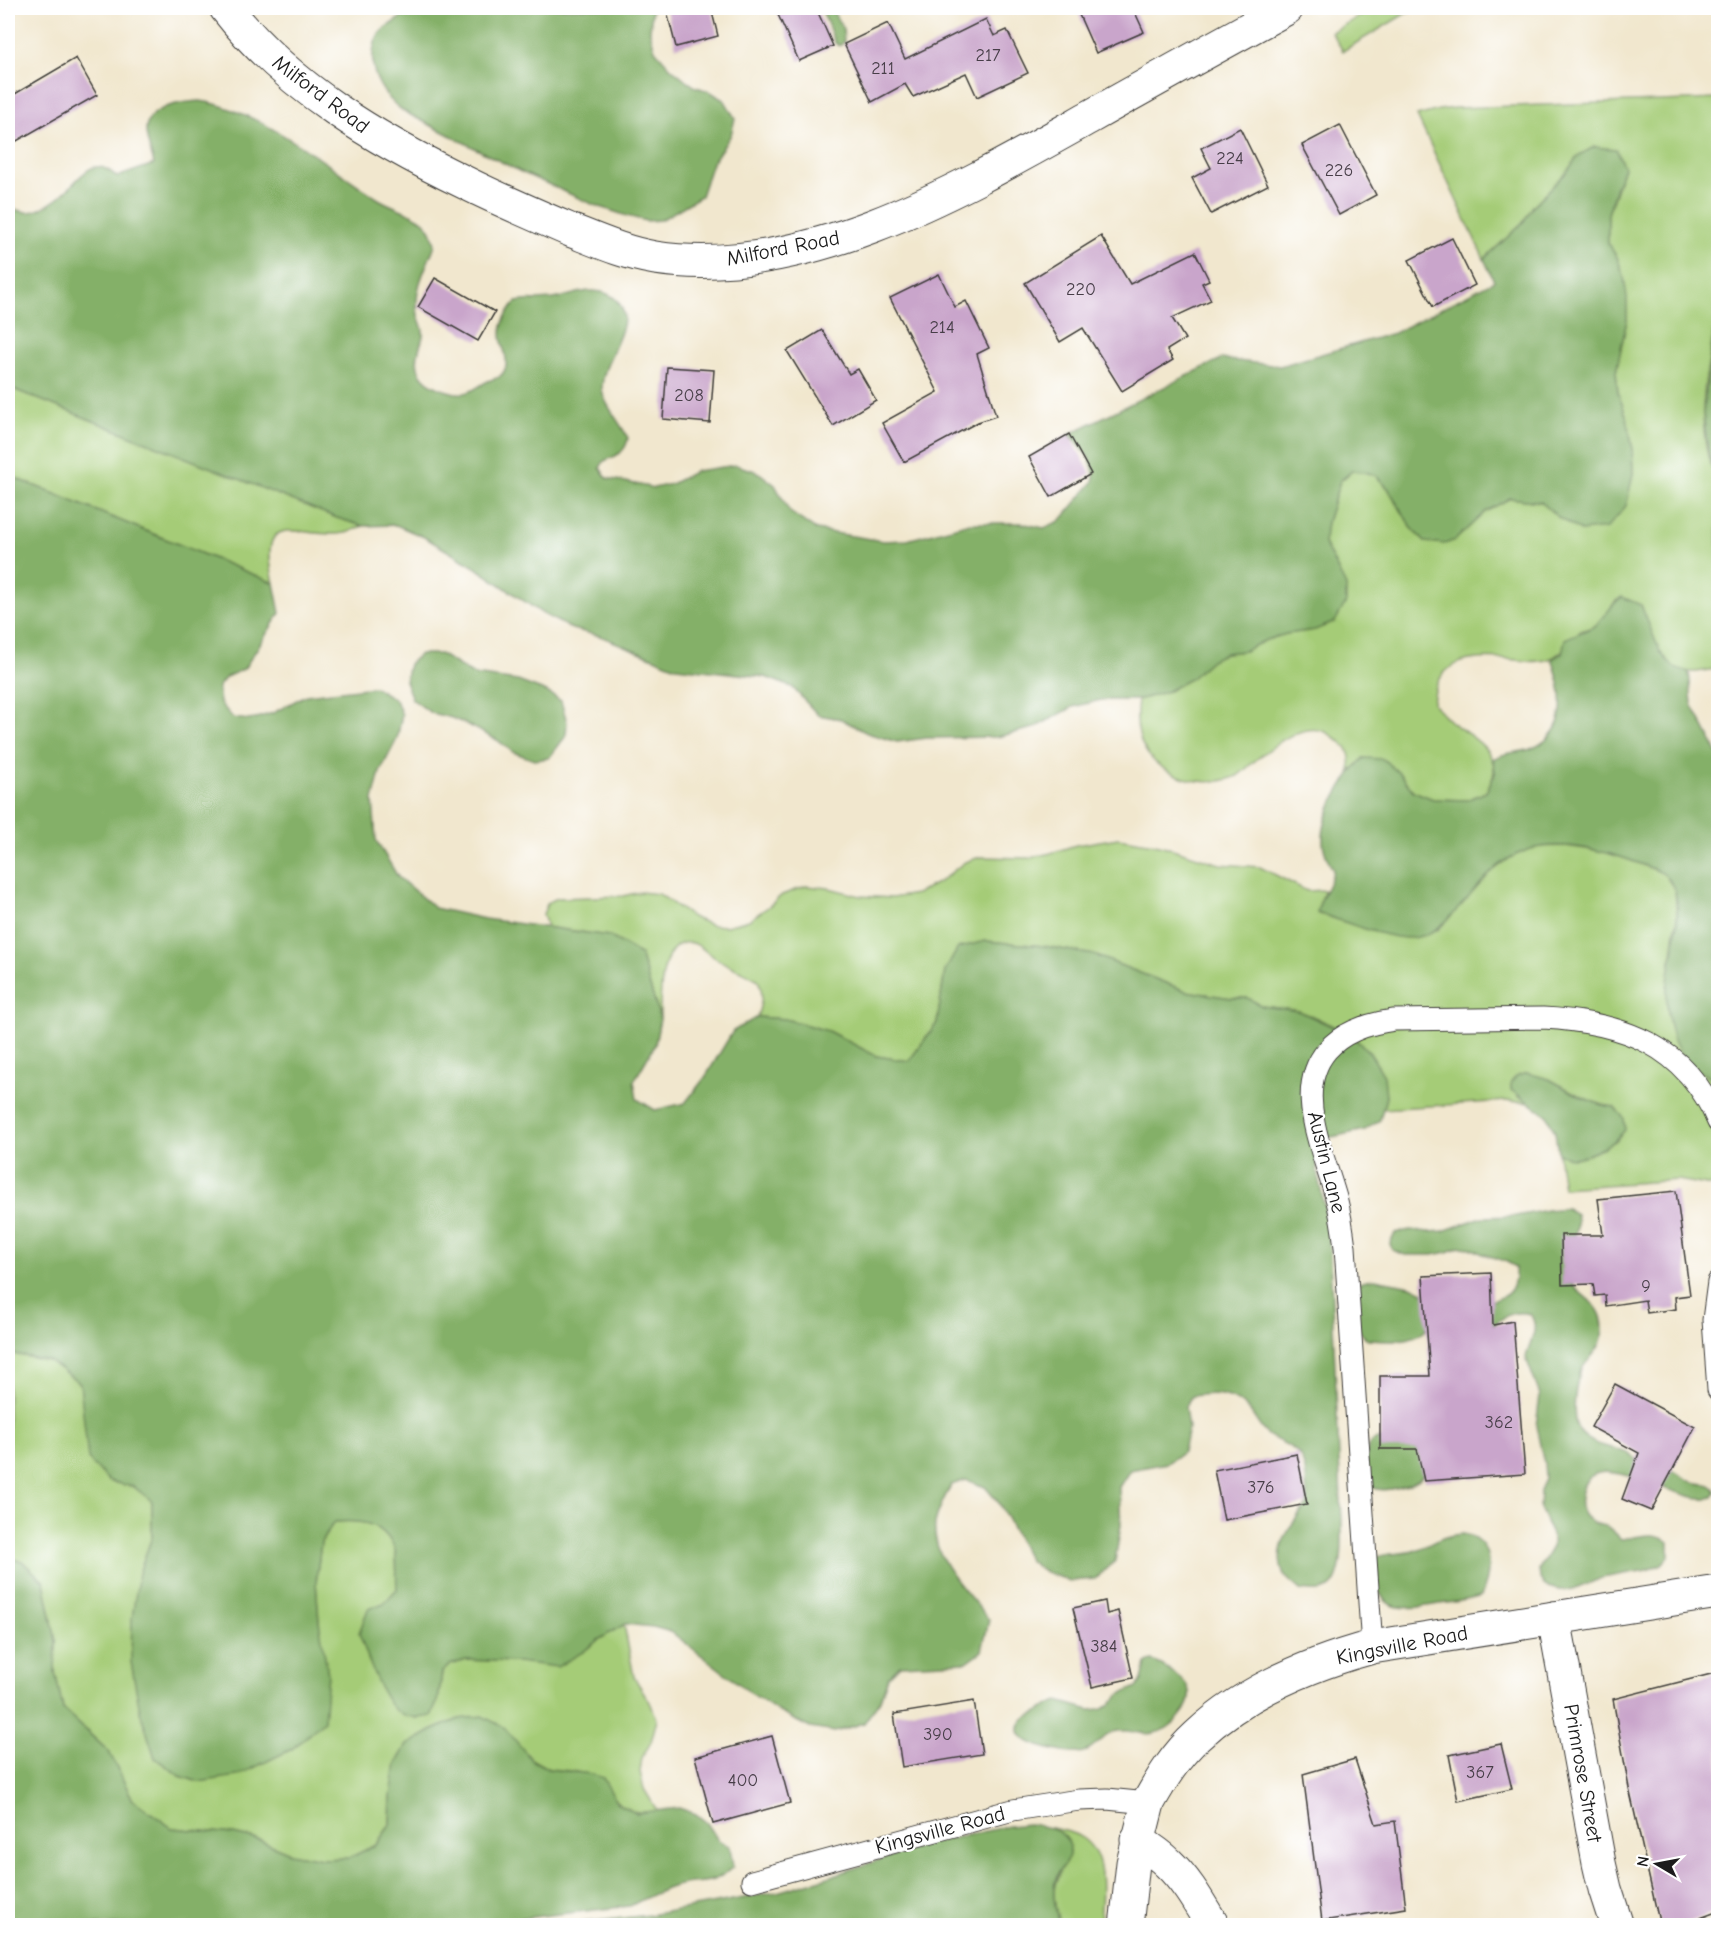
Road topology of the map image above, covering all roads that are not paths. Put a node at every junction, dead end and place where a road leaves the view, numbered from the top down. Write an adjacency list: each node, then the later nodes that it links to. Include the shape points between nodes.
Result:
1 (226, 8): 2 (street, Milford Road, via 262,48 317,96 430,166 501,201 607,245 655,258 711,261 764,256 816,245 921,206 993,171)
2 (1287, 8)
3 (1719, 1122): 8 (lane, Austin Lane, via 1695,1081 1665,1051 1641,1038 1564,1019 1394,1020 1355,1028 1328,1048 1314,1077 1312,1109 1338,1203 1345,1247)
4 (1719, 1282): 5 (lane, via 1713,1320)
5 (1719, 1390)
6 (1719, 1592): 7 (street, Kingsville Road)
7 (1554, 1618): 8 (street, Kingsville Road); 14 (street, Primrose Street, via 1599,1863)
8 (1372, 1647): 9 (street, Kingsville Road, via 1302,1669 1234,1707 1197,1735 1179,1755)
9 (1148, 1803): 10 (street); 11 (lane, Kingsville Road, via 1079,1800 1013,1810)
10 (1137, 1839): 12 (street); 13 (street, via 1167,1861)
11 (752, 1881)
12 (1126, 1926)
13 (1213, 1926)
14 (1617, 1926)

